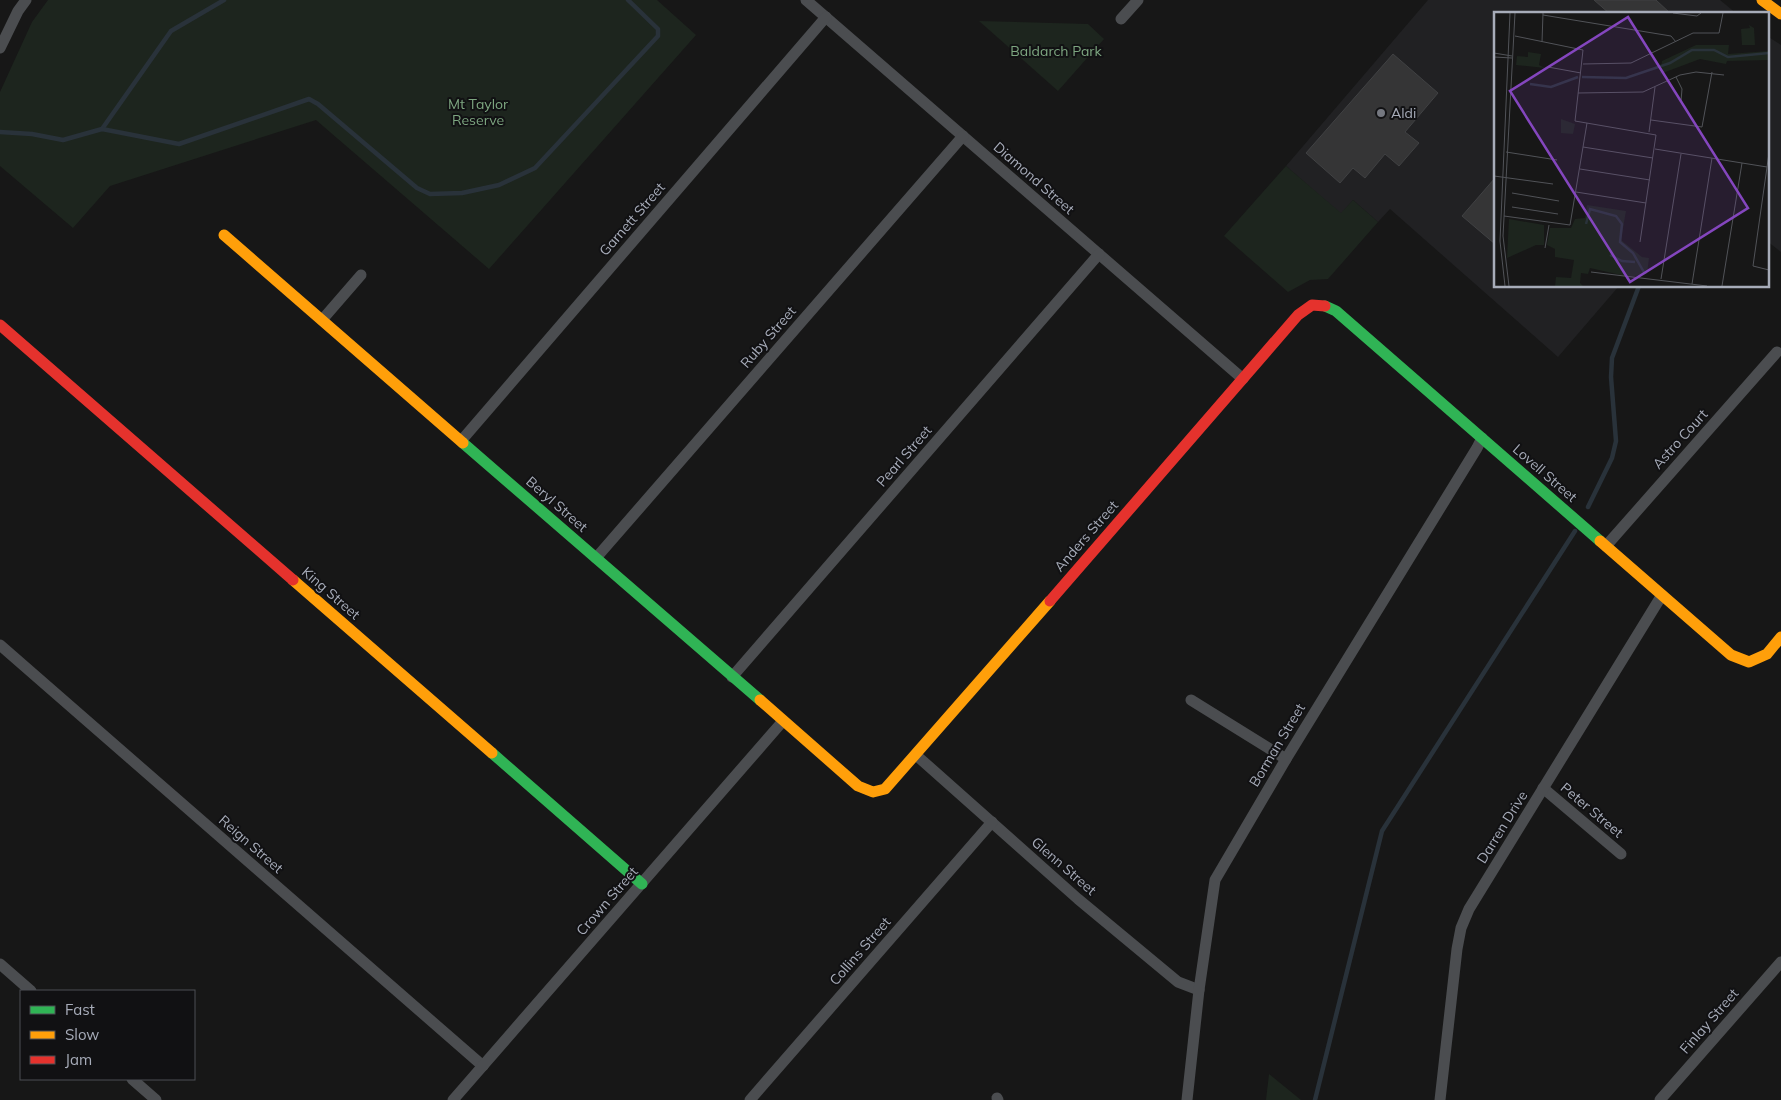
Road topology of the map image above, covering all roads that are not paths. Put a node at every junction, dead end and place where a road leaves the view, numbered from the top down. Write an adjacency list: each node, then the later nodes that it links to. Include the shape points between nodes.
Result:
1 (26, 0): 8 (street)
2 (806, 0): 6 (street, Diamond Street)
3 (1138, 0): 7 (street)
4 (1762, 0): 5 (street)
5 (1781, 14)
6 (826, 17): 9 (street, Diamond Street); 19 (street, Garnett Street)
7 (1121, 19)
8 (0, 48)
9 (963, 136): 11 (street, Diamond Street); 21 (street, Ruby Street)
10 (224, 235): 14 (street, Beryl Street)
11 (1099, 254): 17 (street, Diamond Street); 25 (street, Pearl Street)
12 (361, 275): 14 (street)
13 (1323, 304): 17 (street, Anders Street, via 1311,305 1298,315); 18 (street, Lovell Street, via 1336,311)
14 (322, 320): 19 (street, Beryl Street)
15 (0, 325): 34 (street, King Street)
16 (1777, 352): 20 (street, Astro Court)
17 (1243, 379): 28 (street, Anders Street)
18 (1482, 438): 20 (street, Lovell Street); 29 (street, Borman Street)
19 (461, 441): 21 (street, Beryl Street)
20 (1606, 546): 22 (street, Lovell Street)
21 (596, 558): 25 (street, Beryl Street)
22 (1662, 594): 23 (street, Lovell Street, via 1731,655 1749,662 1766,654); 30 (street, Darren Drive)
23 (1781, 637)
24 (0, 645): 39 (street, Reign Street)
25 (732, 677): 27 (street, Beryl Street)
26 (1190, 700): 29 (street)
27 (783, 721): 31 (street, Beryl Street, via 858,786); 34 (street, Crown Street)
28 (916, 755): 31 (street, Anders Street, via 885,788); 32 (street, Glenn Street)
29 (1286, 759): 38 (street, Borman Street, via 1215,880)
30 (1543, 788): 33 (street, Peter Street); 45 (street, Darren Drive, via 1460,928)
31 (873, 792)
32 (992, 822): 38 (street, Glenn Street, via 1178,982); 43 (street, Collins Street)
33 (1621, 854)
34 (642, 884): 39 (street, Crown Street)
35 (1781, 962): 46 (street, Finlay Street)
36 (0, 964): 37 (street)
37 (30, 990)
38 (1199, 990): 44 (street, Borman Street)
39 (483, 1066): 42 (street, Crown Street)
40 (133, 1080): 41 (street)
41 (156, 1100)
42 (453, 1100)
43 (750, 1100)
44 (1187, 1100)
45 (1440, 1100)
46 (1660, 1100)

